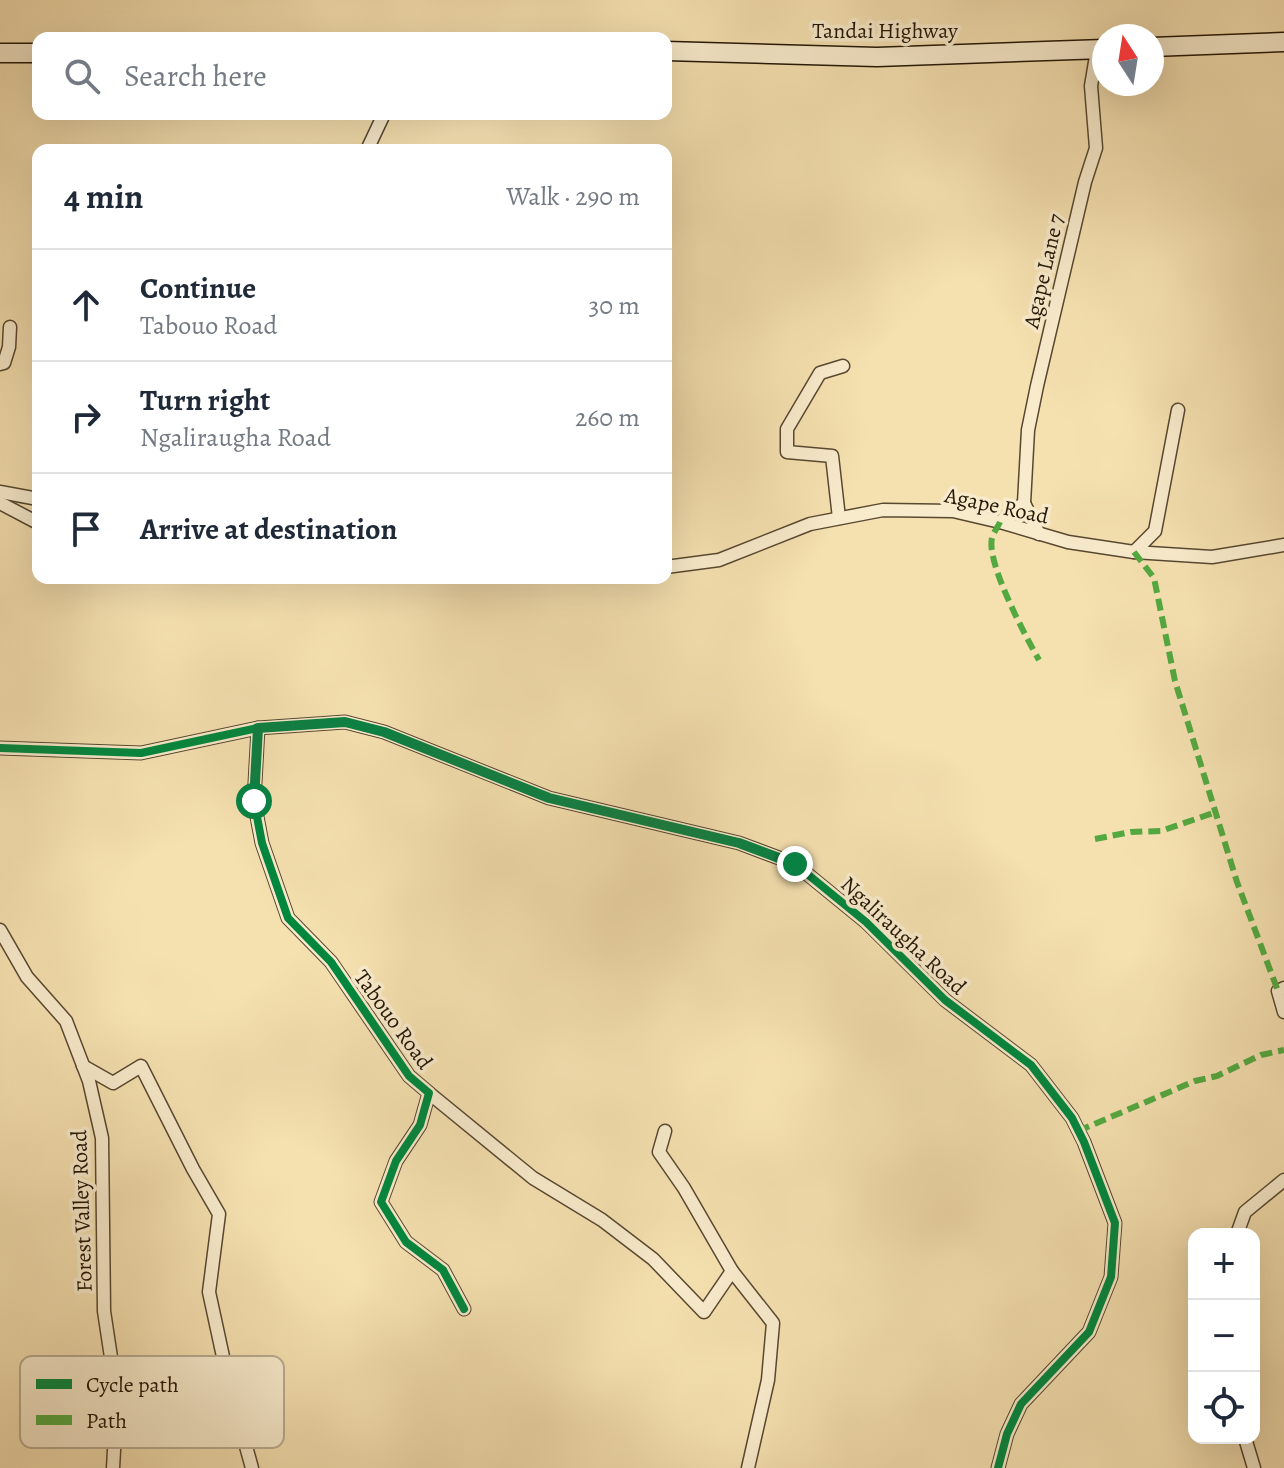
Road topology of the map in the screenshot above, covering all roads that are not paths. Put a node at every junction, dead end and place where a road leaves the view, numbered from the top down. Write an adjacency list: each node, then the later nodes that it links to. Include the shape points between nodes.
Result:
1 (1284, 42): 2 (main road)
2 (1164, 47)
3 (1092, 50): 4 (main road, Tandai Highway, via 877,57)
4 (672, 51)
5 (0, 53): 6 (main road)
6 (32, 53)
7 (1092, 82): 17 (street, Agape Lane 7, via 1096,148 1031,415)
8 (381, 120): 9 (street)
9 (370, 144)
10 (10, 327): 11 (street, via 9,347)
11 (0, 364)
12 (843, 366): 18 (street, via 820,373 787,429 787,452 832,456)
13 (1178, 410): 23 (street, via 1155,531)
14 (0, 492): 15 (street)
15 (32, 498)
16 (0, 503): 19 (street)
17 (1024, 503): 20 (street); 21 (street)
18 (839, 518): 20 (street, Agape Road, via 883,510 953,511); 24 (street, Agape Road, via 719,560)
19 (32, 520)
20 (1000, 522): 21 (street, Agape Road)
21 (1039, 534): 23 (street, Agape Road)
22 (1284, 545): 23 (street, Agape Road, via 1212,557)
23 (1134, 552)
24 (672, 566)
25 (258, 728): 26 (street, Ngaliraugha Road, via 141,753); 31 (street, Tabouo Road, via 254,801 262,843 288,918 331,962 409,1076); 45 (street, Ngaliraugha Road, via 345,722 384,732 549,798 739,843 795,864 866,922 945,1000 1031,1065 1072,1118 1115,1223 1111,1277 1089,1332 1021,1404)
26 (0, 748)
27 (0, 930): 30 (street, Forest Valley Road, via 27,977 66,1021)
28 (1281, 989): 29 (street)
29 (1284, 1012)
30 (83, 1066): 37 (street, Forest Valley Road, via 102,1138 104,1311); 38 (street, via 113,1083 141,1066 219,1214 209,1292)
31 (429, 1093): 35 (street, via 533,1178 653,1259 704,1312); 36 (street, Tabouo Road, via 420,1125 396,1161 381,1202 406,1242 443,1270)
32 (665, 1131): 35 (street, via 659,1152)
33 (1284, 1180): 34 (street, via 1245,1212)
34 (1239, 1228)
35 (732, 1271): 44 (street, via 773,1323 768,1380)
36 (464, 1309)
37 (111, 1356)
38 (223, 1356)
39 (1247, 1444): 46 (street)
40 (114, 1448): 42 (street, Forest Valley Road)
41 (246, 1448): 43 (street)
42 (113, 1468)
43 (252, 1468)
44 (748, 1468)
45 (998, 1468)
46 (1254, 1468)

